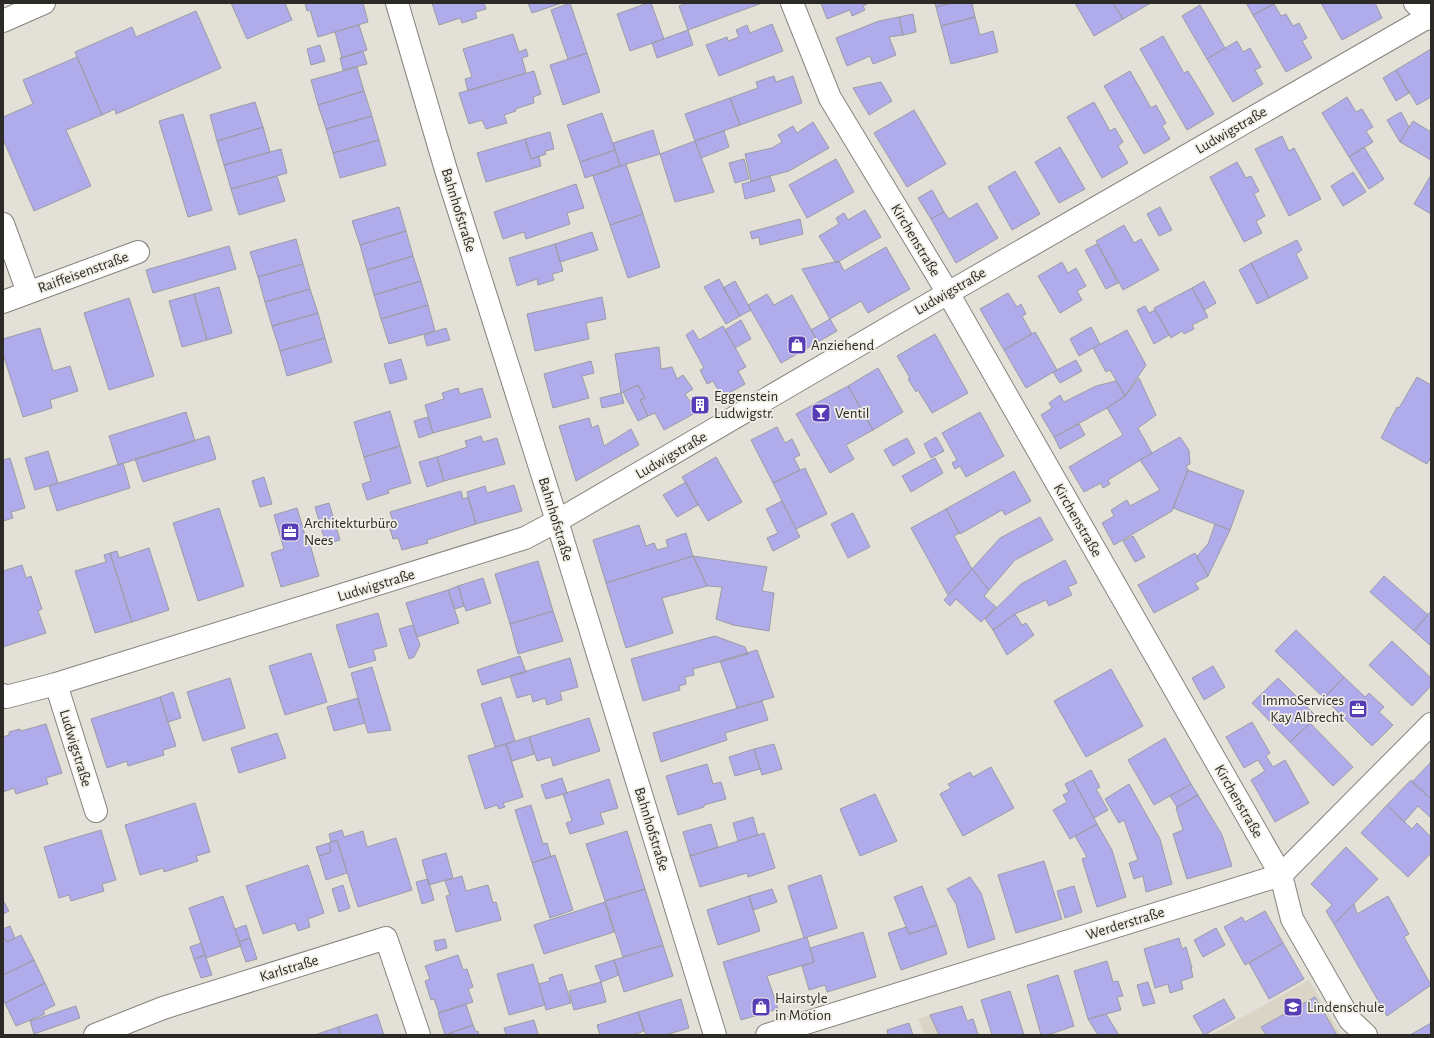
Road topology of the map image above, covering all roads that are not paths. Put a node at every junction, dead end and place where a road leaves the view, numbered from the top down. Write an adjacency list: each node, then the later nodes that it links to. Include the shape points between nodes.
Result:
1 (44, 3): 5 (street)
2 (397, 3): 11 (street, Bahnhofstraße)
3 (792, 3): 9 (street, Kirchenstraße, via 830,98)
4 (1425, 13): 9 (street, Ludwigstraße)
5 (3, 21)
6 (3, 224): 8 (street, Raiffeisenstraße)
7 (138, 252): 8 (street, Raiffeisenstraße)
8 (28, 292): 10 (street, Raiffeisenstraße)
9 (948, 293): 11 (street, Ludwigstraße); 16 (street, Kirchenstraße)
10 (3, 302)
11 (557, 521): 12 (street, Ludwigstraße, via 525,538); 19 (street, Bahnhofstraße)
12 (56, 684): 13 (street, Ludwigstraße, via 6,697); 15 (street, Ludwigstraße)
13 (3, 695)
14 (1431, 724): 16 (street, Werderstraße)
15 (96, 811)
16 (1281, 875): 20 (street, Werderstraße); 21 (street, Kirchenstraße, via 1292,919 1350,1020)
17 (95, 1035): 18 (street, Karlstraße, via 163,1008 386,938)
18 (418, 1035)
19 (715, 1035)
20 (766, 1035)
21 (1366, 1035)

